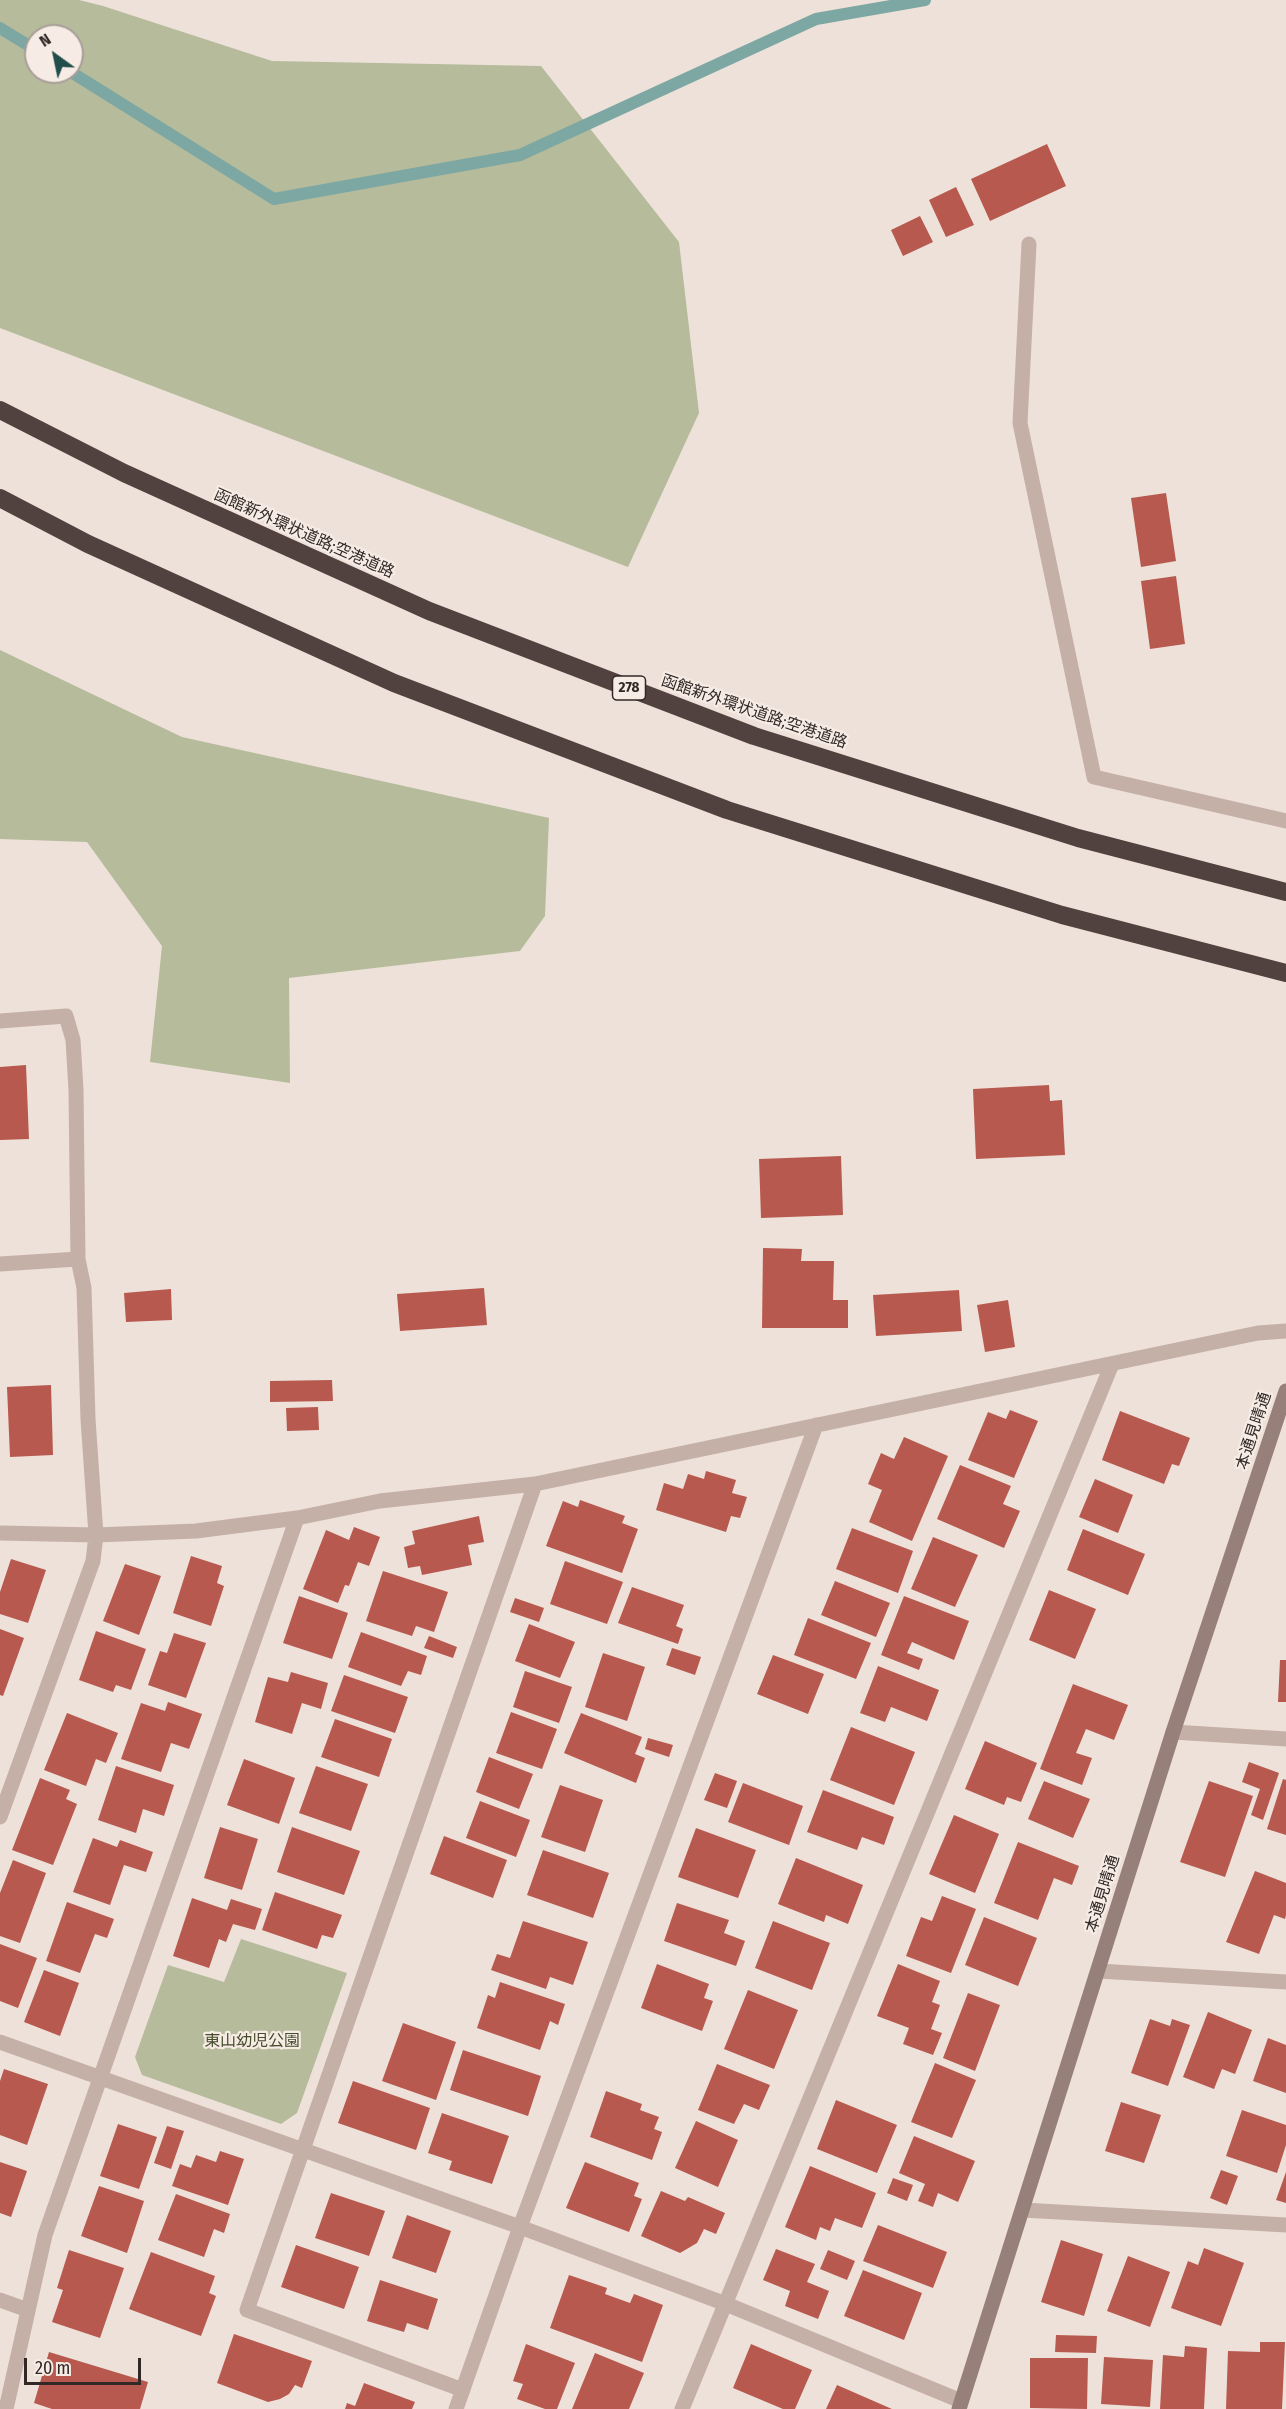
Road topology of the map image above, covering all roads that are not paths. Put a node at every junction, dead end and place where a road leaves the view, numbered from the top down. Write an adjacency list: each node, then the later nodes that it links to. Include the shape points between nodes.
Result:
1 (1029, 244): 4 (street, via 1020,423 1094,777)
2 (0, 410): 5 (highway, 函館新外環状道路;空港道路 / 278, via 124,473 429,611 754,736 1077,838)
3 (0, 498): 6 (highway, via 88,544 394,683 727,810 1062,915)
4 (1286, 821)
5 (1286, 892)
6 (1286, 973)
7 (0, 1021): 8 (street, via 66,1016 73,1040 76,1090)
8 (78, 1259): 9 (street); 17 (street, via 84,1288)
9 (0, 1263)
10 (1286, 1331): 11 (street, via 1258,1333)
11 (1112, 1364): 13 (street); 30 (street)
12 (1286, 1391): 18 (street, 本通見晴通)
13 (816, 1425): 14 (street); 28 (street)
14 (535, 1484): 15 (street, via 380,1501); 25 (street)
15 (297, 1518): 17 (street, via 196,1532); 24 (street)
16 (0, 1533): 17 (street)
17 (96, 1535): 20 (street, via 93,1561)
18 (1173, 1732): 19 (street); 21 (street, 本通見晴通)
19 (1286, 1739)
20 (0, 1817)
21 (1098, 1971): 22 (street); 26 (street, 本通見晴通)
22 (1286, 1982)
23 (0, 2042): 24 (street)
24 (100, 2079): 25 (street); 31 (street, via 45,2235)
25 (302, 2151): 28 (street); 32 (street, via 247,2310)
26 (1023, 2211): 27 (street); 33 (street, 本通見晴通)
27 (1286, 2225)
28 (520, 2228): 30 (street); 32 (street)
29 (0, 2300): 31 (street)
30 (726, 2304): 33 (street); 36 (street)
31 (28, 2310): 34 (street)
32 (463, 2390): 35 (street)
33 (960, 2405)
34 (6, 2409)
35 (456, 2409)
36 (682, 2409)

